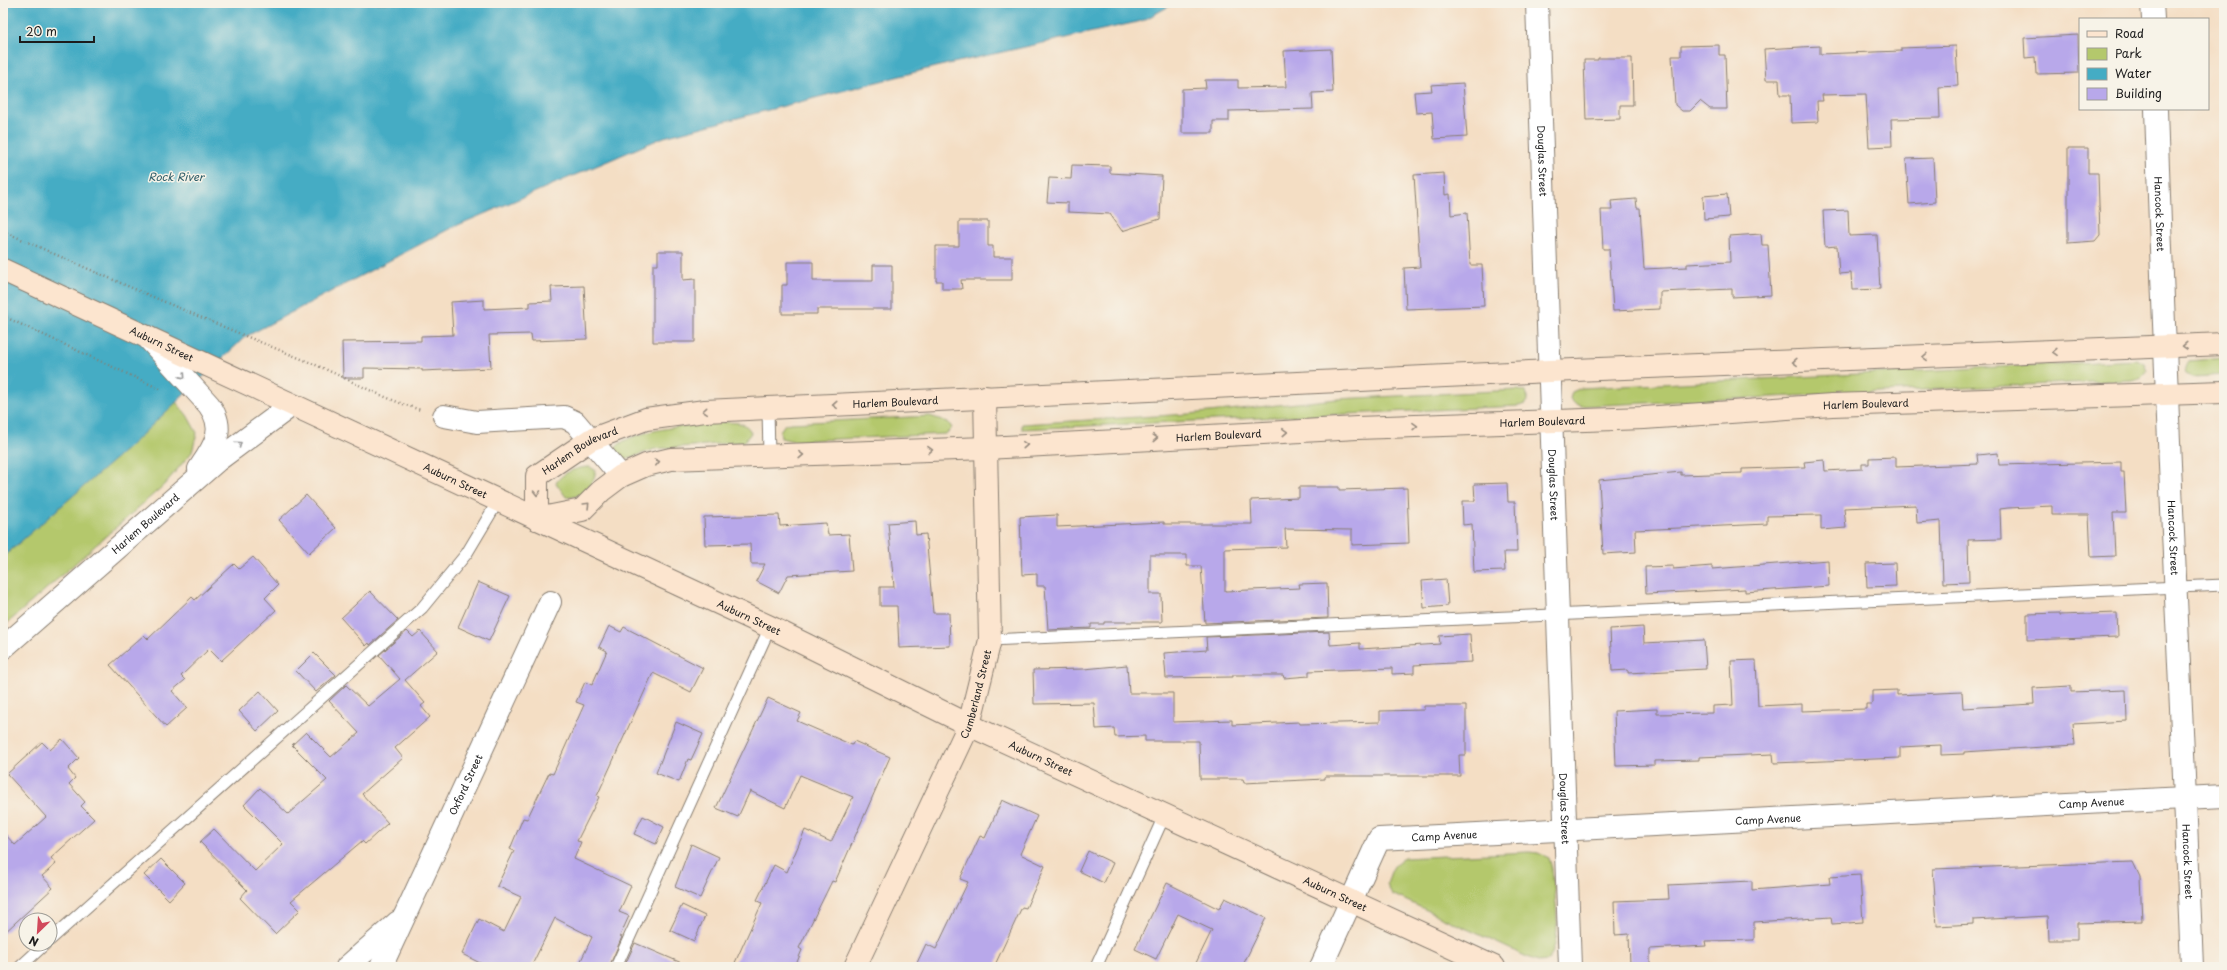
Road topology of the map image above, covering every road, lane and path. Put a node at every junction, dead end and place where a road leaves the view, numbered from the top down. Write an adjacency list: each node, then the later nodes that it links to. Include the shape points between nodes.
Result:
1 (1537, 3): 11 (street, Douglas Street)
2 (2152, 3): 3 (street)
3 (2153, 18)
4 (2156, 110): 10 (street, Hancock Street)
5 (3, 230): 18 (path, via 141,293 399,403)
6 (3, 270): 8 (street, Auburn Street)
7 (3, 316): 12 (path)
8 (147, 337): 16 (street, Auburn Street); 24 (street, one-way to 24, via 217,416 217,434 213,448)
9 (2224, 344): 10 (street, Harlem Boulevard, one-way to 10)
10 (2163, 348): 11 (street, Harlem Boulevard, one-way to 11); 14 (street, Hancock Street)
11 (1550, 371): 15 (street, Harlem Boulevard); 19 (street, Douglas Street)
12 (162, 390)
13 (2224, 392): 14 (street, Harlem Boulevard)
14 (2166, 395): 19 (street, Harlem Boulevard, via 1832,405 1644,418); 28 (street, Hancock Street)
15 (986, 397): 17 (street, Harlem Boulevard, one-way to 17); 21 (street, Cumberland Street)
16 (292, 404): 24 (street, Harlem Boulevard, one-way to 16); 25 (street, Auburn Street)
17 (768, 408): 20 (street, Harlem Boulevard, one-way to 20, via 705,411 646,419); 22 (lane)
18 (444, 416): 20 (street, via 477,422 564,417 575,422)
19 (1552, 421): 21 (street, Harlem Boulevard, one-way to 19, via 1357,428); 30 (street, Douglas Street)
20 (590, 440): 23 (street); 26 (street, Harlem Boulevard, one-way to 26, via 537,476)
21 (986, 448): 22 (street, Harlem Boulevard, one-way to 21); 32 (street, Cumberland Street)
22 (769, 456): 23 (street, Harlem Boulevard, one-way to 22, via 646,465 671,459)
23 (621, 476): 26 (street, Harlem Boulevard, one-way to 23, via 582,510)
24 (187, 487): 33 (street, Harlem Boulevard)
25 (498, 501): 26 (street, Auburn Street); 41 (lane, via 467,552 422,608)
26 (537, 519): 31 (street, Auburn Street)
27 (2224, 585): 28 (lane)
28 (2176, 587): 30 (lane); 36 (street, Hancock Street)
29 (550, 602): 40 (street, Oxford Street)
30 (1558, 615): 32 (lane); 38 (street, Douglas Street)
31 (770, 627): 34 (street, Auburn Street); 46 (lane)
32 (990, 640): 34 (street, Cumberland Street)
33 (3, 648)
34 (969, 725): 37 (street, Auburn Street); 47 (street, Cumberland Street)
35 (2224, 796): 36 (street, Camp Avenue)
36 (2186, 798): 38 (street, Camp Avenue); 52 (street, Hancock Street)
37 (1166, 814): 39 (street, Auburn Street); 48 (lane)
38 (1564, 830): 39 (street, Camp Avenue, via 1379,839); 51 (street, Douglas Street)
39 (1351, 900): 49 (street); 50 (street, Auburn Street)
40 (405, 916): 44 (street); 45 (street, Oxford Street)
41 (58, 933)
42 (36, 952): 43 (lane)
43 (20, 967)
44 (347, 967)
45 (381, 967)
46 (616, 967)
47 (855, 967)
48 (1096, 967)
49 (1321, 967)
50 (1494, 967)
51 (1570, 967)
52 (2192, 967)

